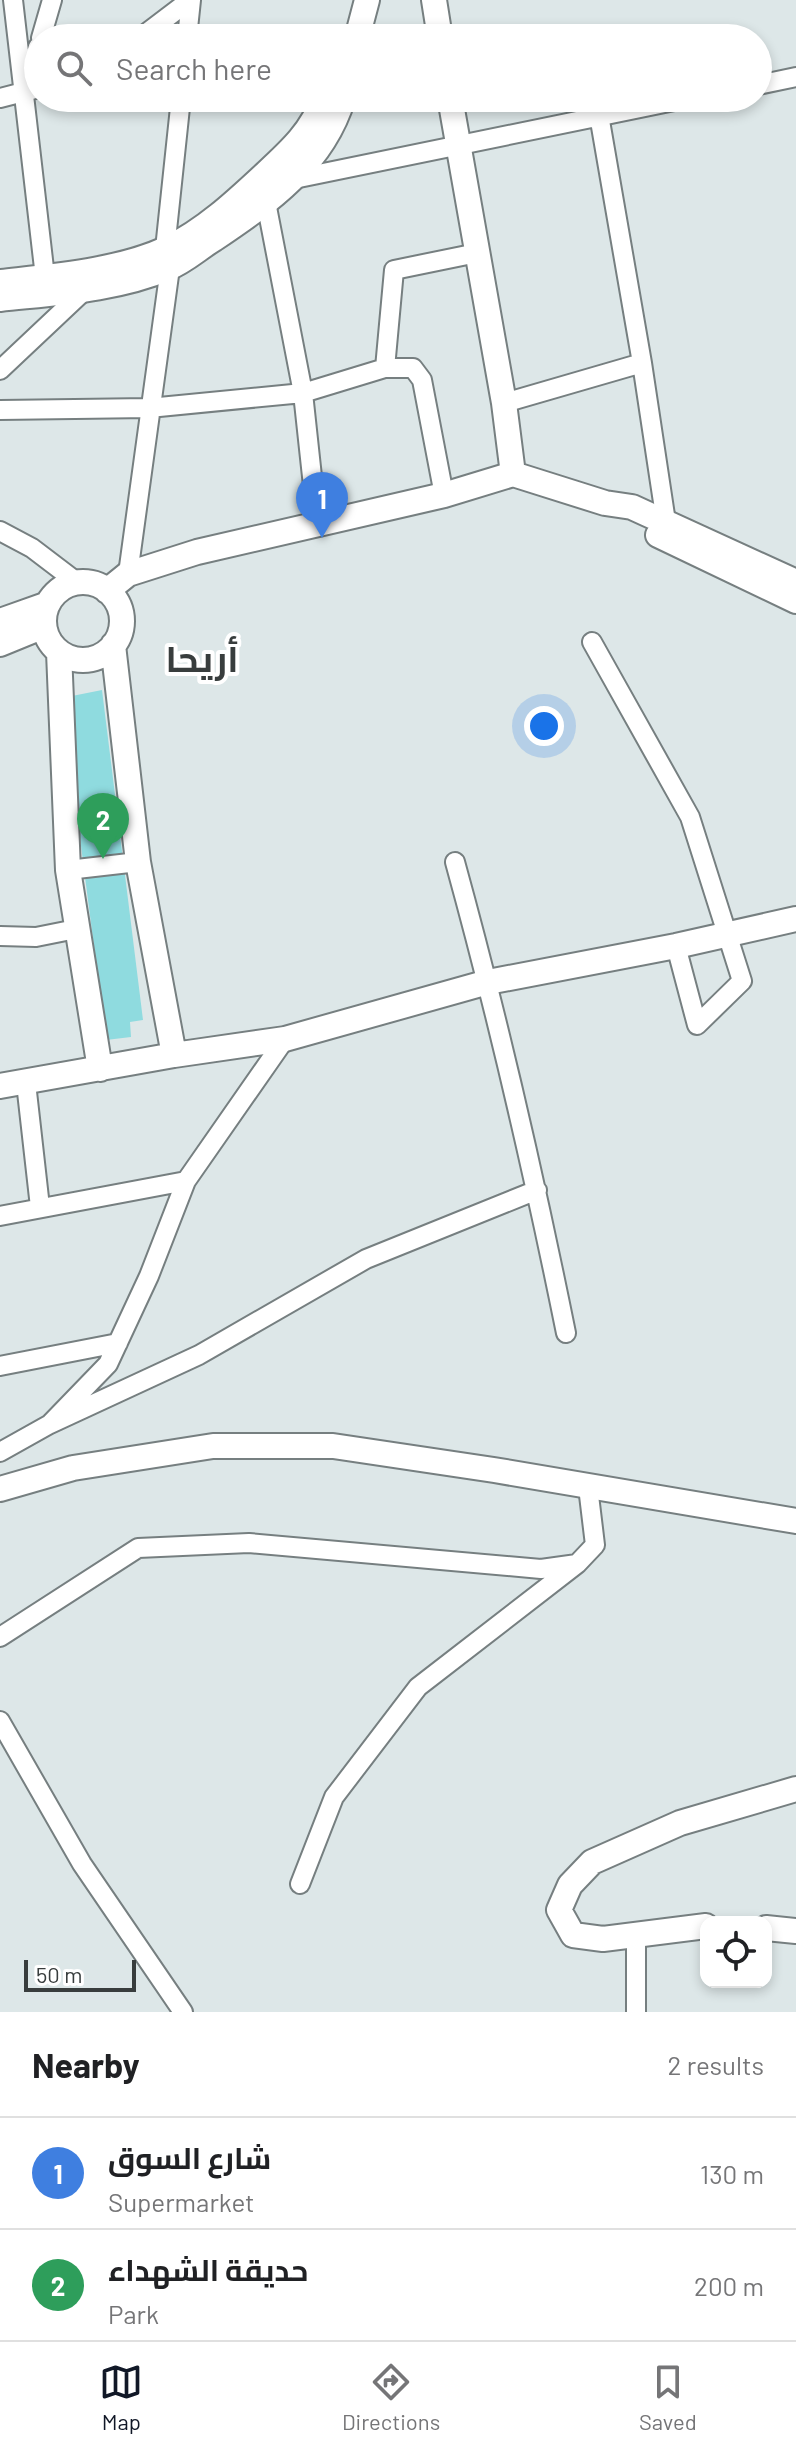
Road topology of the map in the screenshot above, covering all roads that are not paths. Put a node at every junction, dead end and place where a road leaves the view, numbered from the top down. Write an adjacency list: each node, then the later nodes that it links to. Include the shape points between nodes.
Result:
1 (13, 0): 13 (street)
2 (52, 0): 7 (street)
3 (191, 0): 8 (street); 9 (street)
4 (350, 0): 10 (main road)
5 (367, 0): 11 (main road)
6 (434, 0): 12 (main road)
7 (45, 24)
8 (159, 24)
9 (188, 24)
10 (344, 24)
11 (361, 24)
12 (438, 24)
13 (24, 55)
14 (796, 77): 15 (street)
15 (772, 82)
16 (24, 92): 17 (street)
17 (0, 98)
18 (33, 112): 30 (street)
19 (180, 112): 29 (street)
20 (317, 112): 29 (main road, via 307,134)
21 (338, 112): 26 (main road, via 314,157)
22 (452, 112): 25 (main road)
23 (615, 112): 24 (street)
24 (599, 115): 25 (street); 34 (street)
25 (458, 146): 26 (street); 28 (main road)
26 (294, 179): 27 (main road)
27 (266, 202): 29 (main road); 37 (street)
28 (477, 253): 35 (street, via 394,270); 38 (main road)
29 (168, 258): 30 (main road); 32 (main road, via 134,279); 39 (street)
30 (45, 277): 31 (main road)
31 (0, 282)
32 (86, 289): 33 (main road); 36 (street)
33 (0, 299)
34 (642, 363): 38 (street); 44 (street)
35 (385, 368): 37 (street); 42 (street, via 413,368 422,380)
36 (0, 370)
37 (303, 393): 39 (street); 45 (street)
38 (504, 403): 41 (main road)
39 (149, 408): 40 (street); 47 (street)
40 (0, 410)
41 (513, 474): 42 (main road); 43 (main road)
42 (444, 495): 45 (main road)
43 (605, 503): 44 (main road, via 632,507); 51 (main road, via 624,519)
44 (666, 522): 48 (main road)
45 (317, 523): 47 (main road)
46 (0, 531): 49 (street)
47 (128, 574): 50 (main road)
48 (796, 582)
49 (78, 583): 50 (main road); 52 (main road, via 59,591)
50 (107, 591): 56 (main road, via 122,623)
51 (796, 601)
52 (46, 615): 53 (main road); 55 (main road); 57 (main road, via 51,644)
53 (0, 621)
54 (592, 642): 63 (street, via 690,817)
55 (0, 644)
56 (113, 645): 57 (main road, via 104,654 81,660); 58 (main road)
57 (59, 652): 60 (main road)
58 (138, 862): 60 (street); 68 (main road)
59 (455, 862): 66 (street)
60 (68, 870): 62 (main road)
61 (796, 919): 63 (main road)
62 (76, 929): 64 (street, via 36,937); 69 (main road)
63 (728, 934): 65 (main road); 65 (street, via 742,981 697,1025)
64 (0, 936)
65 (676, 946): 66 (main road)
66 (488, 982): 67 (main road); 73 (street)
67 (285, 1039): 68 (main road); 72 (street)
68 (174, 1055): 69 (main road)
69 (100, 1069): 70 (main road)
70 (26, 1083): 71 (main road); 74 (street)
71 (0, 1086)
72 (186, 1181): 74 (street); 77 (street)
73 (537, 1190): 76 (street); 79 (street, via 366,1259 199,1355)
74 (40, 1207): 75 (street)
75 (0, 1216)
76 (566, 1333)
77 (118, 1343): 78 (street); 79 (street, via 108,1364)
78 (0, 1366)
79 (50, 1424): 80 (street)
80 (0, 1452)
81 (588, 1487): 82 (main road, via 333,1446 213,1446 73,1468); 83 (main road); 84 (street, via 595,1545)
82 (0, 1489)
83 (796, 1521)
84 (577, 1564): 85 (street, via 541,1569 249,1543 138,1548); 90 (street, via 418,1687 334,1797)
85 (0, 1637)
86 (0, 1721): 87 (street)
87 (19, 1755): 88 (street); 95 (street, via 82,1864)
88 (0, 1759)
89 (796, 1789): 94 (main road, via 680,1823 592,1862 570,1885 559,1910 573,1935)
90 (300, 1884)
91 (700, 1927): 94 (main road)
92 (772, 1929): 93 (main road)
93 (796, 1931)
94 (636, 1935): 96 (street)
95 (183, 2012)
96 (636, 2012)

